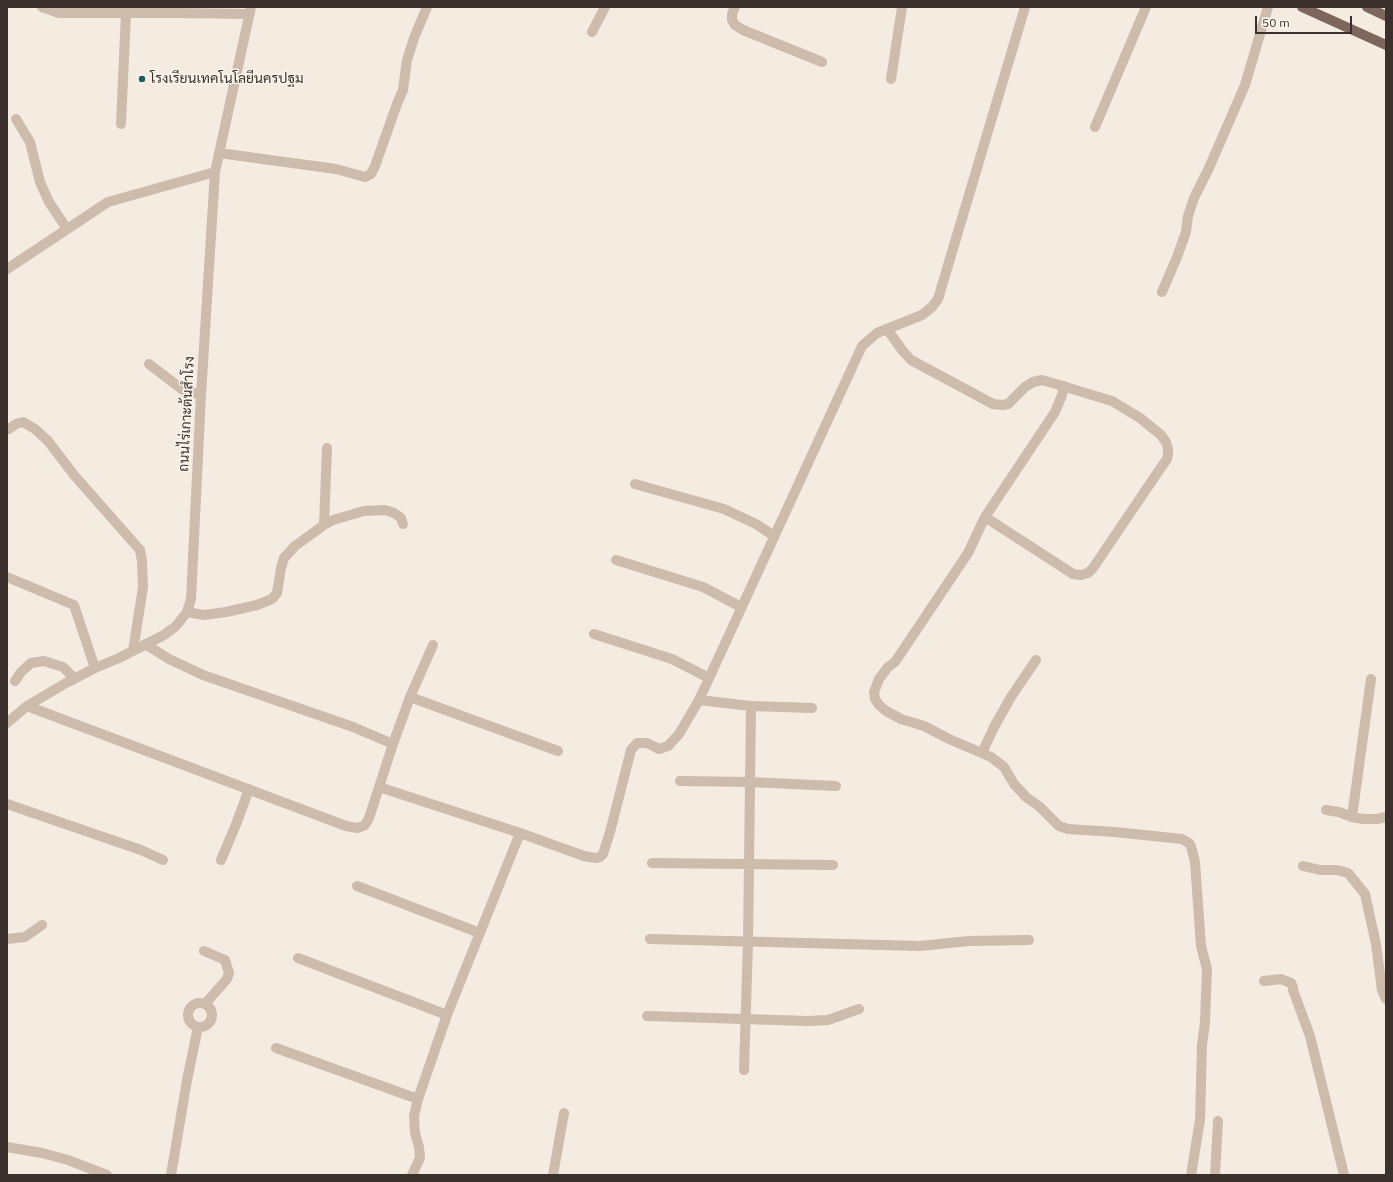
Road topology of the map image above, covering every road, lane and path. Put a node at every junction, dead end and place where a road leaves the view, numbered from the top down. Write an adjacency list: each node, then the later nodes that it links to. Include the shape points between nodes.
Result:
1 (42, 7): 12 (street, via 59,13)
2 (427, 7): 21 (street, via 407,60 403,90 371,174 365,177 336,169)
3 (605, 7): 14 (street)
4 (735, 7): 16 (street, via 732,14 735,25)
5 (902, 7): 17 (street)
6 (1025, 7): 26 (street, via 938,299 922,315)
7 (1146, 7): 20 (street)
8 (1268, 7): 25 (street, via 1245,85 1194,198 1186,232)
9 (1302, 7): 15 (main road)
10 (1367, 7): 13 (main road)
11 (251, 11): 12 (street); 21 (street, ถนนไร่เกาะต้นสำโรง)
12 (126, 13): 19 (street)
13 (1386, 16)
14 (592, 32)
15 (1386, 45)
16 (822, 62)
17 (891, 79)
18 (16, 119): 23 (street, via 30,142 40,182 49,202)
19 (121, 124)
20 (1095, 127)
21 (219, 153): 22 (street, ถนนไร่เกาะต้นสำโรง)
22 (215, 172): 23 (street, via 108,202); 29 (street, ถนนไร่เกาะต้นสำโรง)
23 (67, 229): 24 (street)
24 (7, 269)
25 (1162, 292)
26 (887, 329): 28 (street, via 911,360 994,404 1008,404 1033,382 1049,382); 36 (street, via 877,333 862,346)
27 (149, 364): 29 (street, via 183,390)
28 (1064, 386): 33 (street, via 1055,412); 33 (street, via 1112,401 1140,418 1166,442 1167,459 1088,573 1073,574)
29 (201, 395): 40 (street, ถนนไร่เกาะต้นสำโรง, via 191,599)
30 (9, 429): 44 (street, via 23,422 48,441 140,550 143,587)
31 (327, 448): 35 (street)
32 (635, 484): 36 (street, via 724,509 756,524)
33 (985, 517): 59 (street, via 968,553 895,662 879,679 874,692 879,705 891,714)
34 (403, 524): 35 (street, via 401,518 385,510 347,515)
35 (324, 525): 40 (street, via 295,546 284,558 277,593 272,599 226,612 204,615)
36 (774, 536): 39 (street)
37 (616, 560): 39 (street, via 704,587)
38 (7, 577): 46 (street, via 74,605)
39 (741, 607): 48 (street)
40 (187, 612): 42 (street, ถนนไร่เกาะต้นสำโรง, via 176,626)
41 (594, 634): 48 (street, via 672,659)
42 (145, 644): 44 (street, ถนนไร่เกาะต้นสำโรง); 57 (street, via 203,675 353,727)
43 (433, 645): 51 (street)
44 (133, 651): 46 (street, ถนนไร่เกาะต้นสำโรง)
45 (1036, 660): 59 (street, via 1011,697)
46 (95, 668): 47 (street, ถนนไร่เกาะต้นสำโรง)
47 (74, 678): 50 (street, via 63,667 44,661 31,663); 53 (street, ถนนไร่เกาะต้นสำโรง)
48 (709, 678): 52 (street)
49 (1371, 679): 67 (street)
50 (15, 681)
51 (410, 697): 57 (street); 58 (street)
52 (699, 700): 54 (street); 69 (street, via 679,734 668,746 659,749 647,743 637,743 631,750 610,832 600,857 584,856)
53 (27, 706): 56 (street, ถนนไร่เกาะต้นสำโรง); 64 (street)
54 (751, 706): 55 (street); 61 (street)
55 (812, 708)
56 (7, 722)
57 (393, 744): 63 (street)
58 (558, 751)
59 (982, 753): 103 (street, via 1004,767 1026,797 1060,826 1068,829 1182,839 1190,844 1195,862 1201,946 1207,969 1200,1120)
60 (680, 781): 61 (street)
61 (750, 782): 62 (street); 73 (street)
62 (836, 786)
63 (379, 787): 64 (street, via 369,818 365,825 358,828 346,826); 69 (street)
64 (249, 789): 71 (street)
65 (7, 804): 70 (street)
66 (1326, 810): 67 (street)
67 (1352, 817): 68 (street)
68 (1386, 818)
69 (520, 833): 78 (street)
70 (163, 860)
71 (221, 860)
72 (652, 863): 73 (street)
73 (749, 864): 74 (street); 82 (street)
74 (833, 866)
75 (1303, 866): 86 (street, via 1348,873 1365,894 1376,944 1382,990)
76 (357, 886): 78 (street)
77 (42, 925): 79 (street, via 25,937)
78 (480, 933): 89 (street)
79 (7, 939)
80 (650, 939): 82 (street)
81 (1029, 940): 82 (street, via 969,941 920,946)
82 (748, 942): 91 (street)
83 (204, 951): 87 (street, via 225,960 229,973 227,979)
84 (298, 958): 89 (street)
85 (1264, 981): 105 (street, via 1281,979 1291,983 1293,987 1310,1036)
86 (1386, 999)
87 (205, 1004): 92 (street, via 211,1009 211,1020 206,1026); 92 (street, via 194,1005 188,1014 189,1021)
88 (859, 1009): 91 (street, via 828,1020)
89 (447, 1016): 95 (street)
90 (647, 1016): 91 (street)
91 (746, 1018): 94 (street)
92 (198, 1027): 100 (street)
93 (276, 1048): 95 (street)
94 (744, 1070)
95 (418, 1098): 101 (street, via 414,1116 420,1158)
96 (564, 1114): 102 (street)
97 (1218, 1121): 104 (street)
98 (7, 1147): 99 (street, via 68,1160)
99 (108, 1175)
100 (171, 1175)
101 (412, 1175)
102 (553, 1175)
103 (1191, 1175)
104 (1215, 1175)
105 (1344, 1175)

